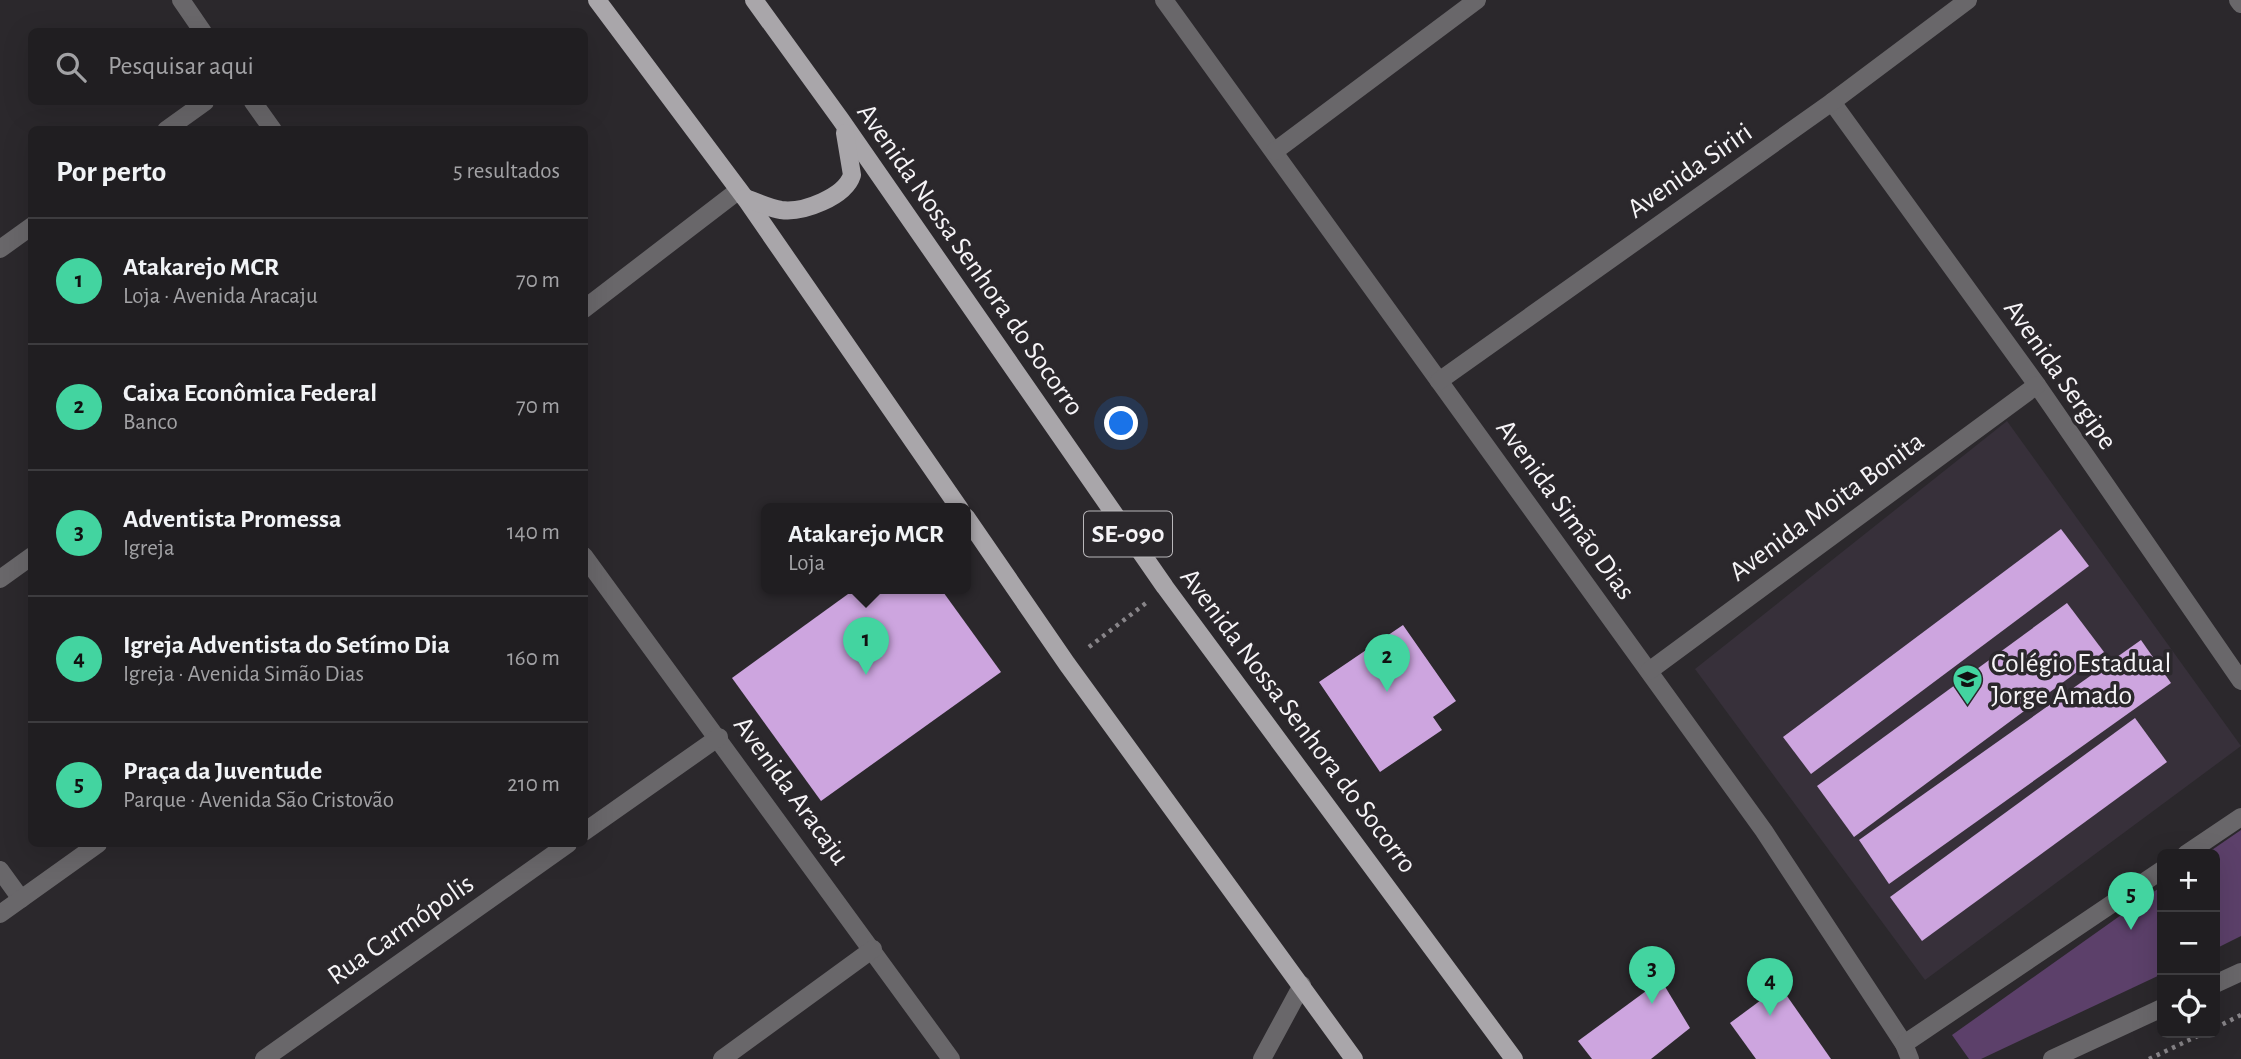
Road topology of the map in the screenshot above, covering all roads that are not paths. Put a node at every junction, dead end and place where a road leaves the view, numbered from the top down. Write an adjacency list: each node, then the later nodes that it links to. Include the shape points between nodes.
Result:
1 (181, 0): 7 (street)
2 (597, 0): 15 (main road)
3 (754, 0): 11 (main road, Avenida Nossa Senhora do Socorro / SE-090)
4 (1164, 0): 14 (street, Avenida Simão Dias)
5 (1477, 0): 14 (street)
6 (1966, 1): 8 (street, Avenida Siriri)
7 (200, 28)
8 (1832, 102): 19 (street, Avenida Siriri); 20 (street, Avenida Sergipe)
9 (201, 105): 12 (street)
10 (255, 105): 13 (street)
11 (841, 120): 15 (main road, via 852,169 850,181 841,190 792,210); 49 (main road, Avenida Nossa Senhora do Socorro / SE-090, via 1166,587)
12 (172, 126)
13 (270, 126)
14 (1275, 151): 19 (street, Avenida Simão Dias)
15 (742, 194): 18 (street); 21 (main road)
16 (28, 229): 17 (street)
17 (0, 249)
18 (588, 306)
19 (1439, 381): 26 (street, Avenida Simão Dias)
20 (2037, 385): 26 (street, Avenida Moita Bonita); 27 (street, Avenida Sergipe)
21 (956, 503)
22 (971, 524): 41 (main road)
23 (28, 559): 25 (street)
24 (588, 561): 28 (street, Avenida Aracaju)
25 (0, 579)
26 (1649, 671): 43 (street, Avenida Simão Dias, via 1765,831)
27 (2241, 681)
28 (719, 737): 30 (street); 38 (street, Avenida Aracaju)
29 (2241, 817): 33 (street)
30 (588, 829)
31 (94, 847): 36 (street)
32 (564, 847): 44 (street, Rua Carmópolis)
33 (2193, 849)
34 (0, 870): 36 (street)
35 (2157, 874): 43 (street)
36 (21, 899): 37 (street)
37 (0, 914)
38 (873, 949): 45 (street); 46 (street, Avenida Aracaju)
39 (2241, 972): 40 (street)
40 (2220, 982)
41 (1302, 985): 47 (street); 48 (main road)
42 (2157, 1010): 50 (street)
43 (1907, 1051)
44 (264, 1059)
45 (722, 1059)
46 (951, 1059)
47 (1262, 1059)
48 (1354, 1059)
49 (1514, 1059)
50 (2052, 1059)

